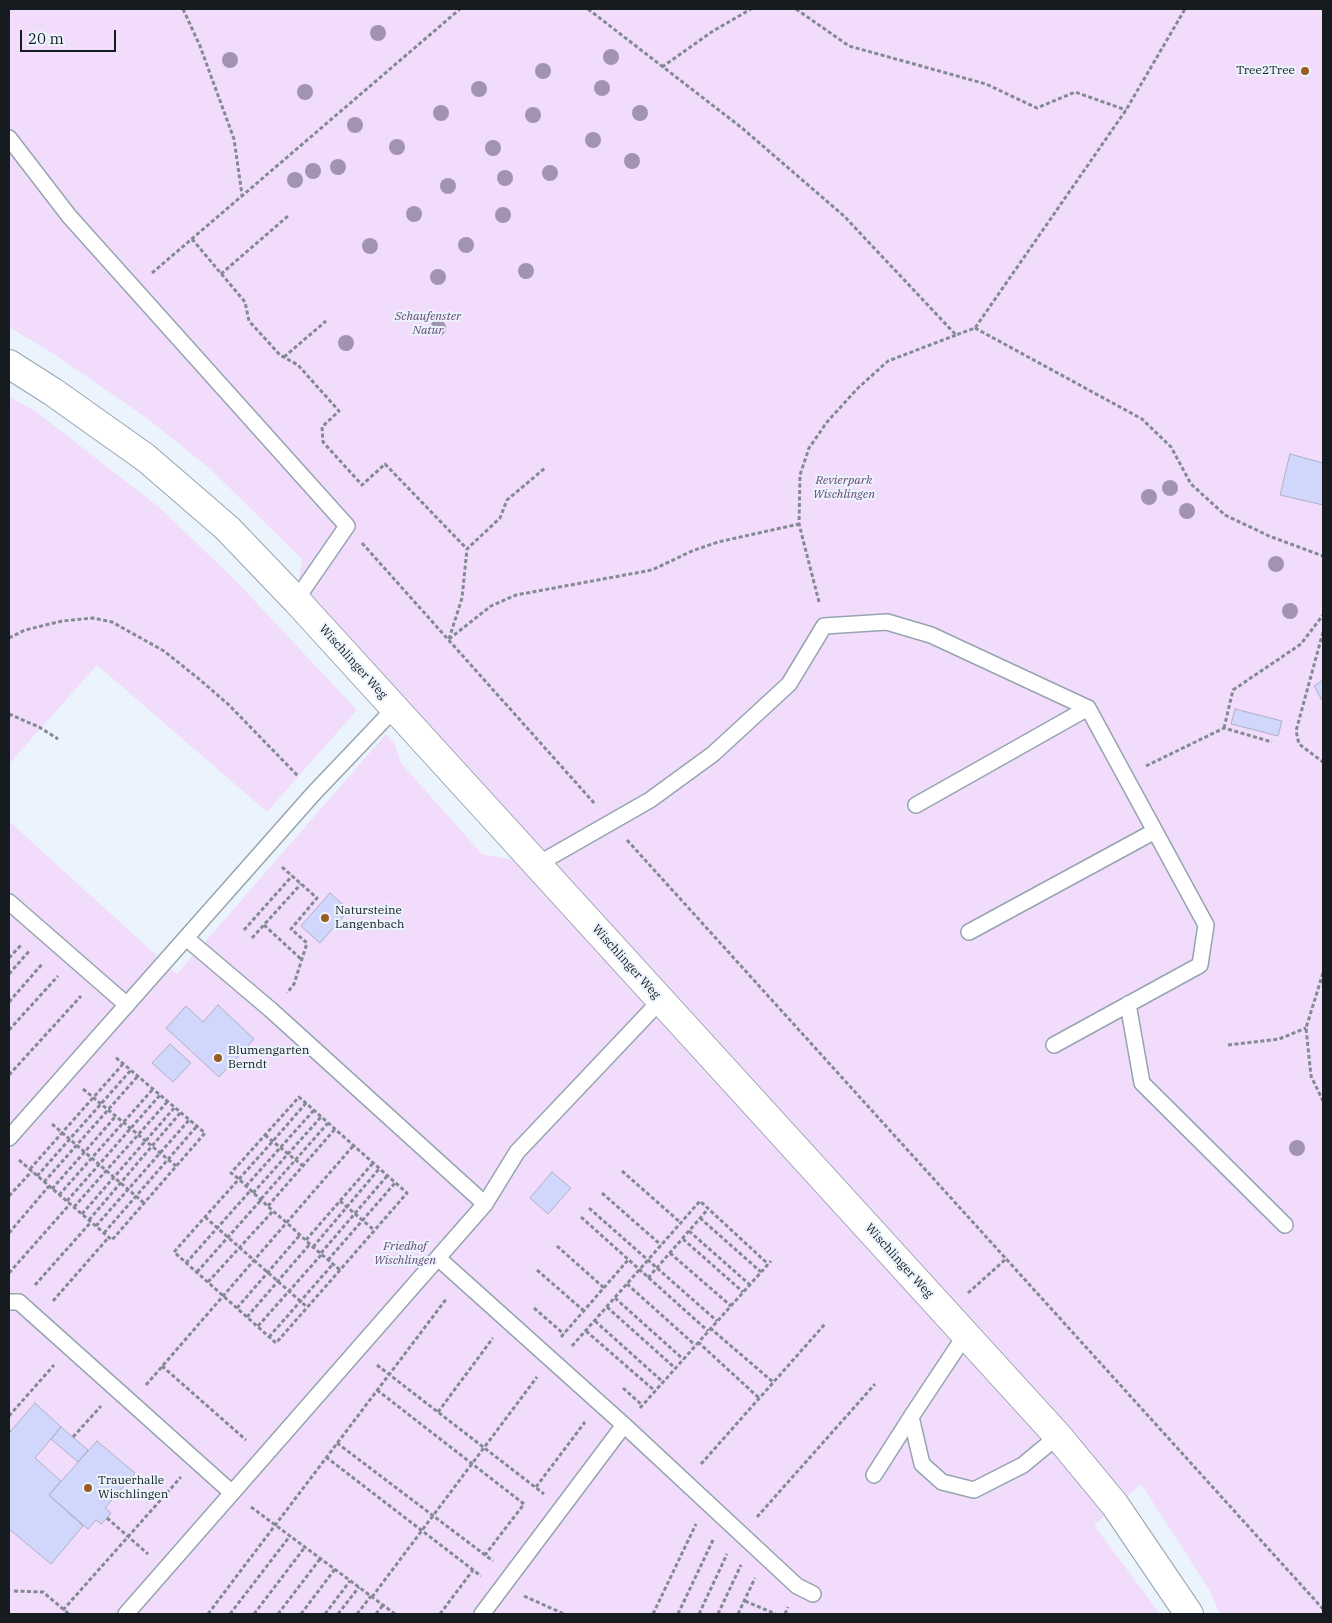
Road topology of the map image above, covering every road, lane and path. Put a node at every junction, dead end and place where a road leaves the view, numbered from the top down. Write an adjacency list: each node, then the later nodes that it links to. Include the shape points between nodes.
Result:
1 (183, 9): 10 (path, via 234,139)
2 (460, 9): 10 (path)
3 (588, 9): 7 (path)
4 (751, 9): 7 (path, via 713,31)
5 (796, 9): 8 (path, via 849,46 986,84 1037,108 1075,92)
6 (1185, 9): 8 (path)
7 (662, 68): 17 (path, via 742,128 844,216)
8 (1126, 110): 16 (path)
9 (9, 138): 14 (lane, via 69,216)
10 (242, 195): 12 (path)
11 (288, 216): 13 (path)
12 (192, 238): 13 (path); 14 (path)
13 (221, 274): 18 (path, via 245,302 249,321)
14 (134, 288): 22 (lane)
15 (326, 321): 18 (path)
16 (975, 328): 17 (path); 24 (path, via 1142,419 1170,448 1191,484 1225,515 1268,536)
17 (956, 335): 21 (path, via 888,361 828,422 809,448 800,476)
18 (284, 357): 23 (path, via 298,365 340,411 322,427 323,442 362,484 385,464)
19 (9, 364): 25 (street, Wischlinger Weg, via 146,458 227,528)
20 (545, 468): 23 (path, via 507,500 500,518)
21 (799, 524): 27 (path); 30 (path, via 718,542 652,570 516,595 491,606)
22 (347, 526): 25 (lane); 30 (path)
23 (467, 549): 30 (path, via 462,598)
24 (1323, 556)
25 (296, 600): 31 (street, Wischlinger Weg)
26 (1323, 615): 34 (path, via 1301,644 1233,690)
27 (824, 626): 32 (lane, via 887,622 922,632); 41 (lane, via 788,684 713,754 650,800)
28 (1323, 632): 37 (path, via 1296,731 1299,744)
29 (9, 638): 39 (path, via 25,630 62,621 93,618 112,622 132,632 199,678)
30 (448, 639): 41 (path)
31 (395, 708): 39 (lane); 44 (street, Wischlinger Weg)
32 (1088, 708): 38 (lane); 40 (lane)
33 (9, 714): 35 (path)
34 (1224, 728): 36 (path); 38 (path)
35 (58, 739)
36 (1272, 742)
37 (1323, 762)
38 (1125, 777): 42 (lane)
39 (314, 793): 43 (lane)
40 (916, 804)
41 (611, 822): 44 (lane); 175 (path)
42 (1155, 831): 50 (lane); 62 (lane, via 1206,925 1200,965)
43 (263, 850): 45 (path); 52 (lane)
44 (538, 864): 60 (street, Wischlinger Weg)
45 (292, 876): 46 (path); 49 (path)
46 (301, 884): 48 (path); 56 (path, via 317,898 291,929 307,943)
47 (9, 902): 51 (lane)
48 (264, 926): 53 (path); 56 (path)
49 (244, 930)
50 (970, 932)
51 (45, 934): 54 (lane); 58 (path)
52 (186, 938): 63 (lane); 64 (lane)
53 (252, 938)
54 (59, 946): 55 (lane); 61 (path)
55 (74, 959): 59 (lane); 66 (path)
56 (302, 960): 64 (path, via 294,984)
57 (1323, 973): 65 (path)
58 (9, 974)
59 (96, 979): 63 (lane); 73 (path)
60 (661, 1000): 140 (lane, via 517,1152); 220 (street, Wischlinger Weg)
61 (9, 1002)
62 (1128, 1004): 68 (lane); 156 (lane, via 1142,1083)
63 (127, 1005): 67 (lane)
64 (271, 1010): 140 (lane)
65 (1306, 1028): 69 (path, via 1279,1039); 78 (path, via 1310,1076)
66 (9, 1030)
67 (95, 1040): 70 (path); 72 (lane)
68 (1054, 1045)
69 (1228, 1045)
70 (124, 1064): 71 (path); 77 (path)
71 (131, 1070): 74 (path); 81 (path)
72 (65, 1074): 77 (path); 83 (lane)
73 (9, 1075)
74 (138, 1076): 75 (path); 84 (path)
75 (153, 1089): 76 (path); 90 (path)
76 (160, 1095): 79 (path); 93 (path)
77 (94, 1098): 81 (path); 95 (path)
78 (1323, 1101)
79 (168, 1102): 82 (path); 96 (path)
80 (306, 1103): 85 (path); 97 (path, via 299,1097); 101 (path)
81 (101, 1104): 84 (path); 99 (path)
82 (175, 1107): 86 (path); 100 (path)
83 (34, 1108): 95 (path); 98 (lane)
84 (108, 1110): 87 (path); 102 (path)
85 (314, 1110): 88 (path); 105 (path)
86 (181, 1112): 89 (path); 104 (path)
87 (116, 1116): 90 (path); 106 (path)
88 (321, 1117): 91 (path); 108 (path)
89 (190, 1120): 92 (path); 107 (path)
90 (123, 1122): 93 (path); 110 (path)
91 (328, 1123): 94 (path); 112 (path)
92 (197, 1126): 111 (path); 115 (path, via 205,1133)
93 (131, 1129): 96 (path); 114 (path)
94 (335, 1129): 103 (path); 116 (path)
95 (62, 1133): 99 (path); 118 (path)
96 (139, 1135): 100 (path); 120 (path)
97 (265, 1135): 101 (path); 124 (path, via 231,1173)
98 (9, 1138)
99 (70, 1139): 102 (path); 121 (path)
100 (146, 1141): 104 (path); 123 (path)
101 (273, 1141): 105 (path); 124 (path)
102 (77, 1145): 106 (path); 125 (path)
103 (354, 1146): 113 (path); 154 (path)
104 (152, 1147): 107 (path); 126 (path)
105 (280, 1147): 108 (path); 128 (path)
106 (84, 1152): 110 (path); 129 (path)
107 (161, 1154): 111 (path); 130 (path)
108 (288, 1154): 112 (path); 131 (path)
109 (16, 1157): 118 (path)
110 (92, 1158): 114 (path); 133 (path)
111 (168, 1160): 115 (path); 135 (path)
112 (295, 1160): 116 (path); 136 (path)
113 (372, 1162): 117 (path); 137 (path)
114 (99, 1165): 120 (path); 138 (path)
115 (176, 1166): 139 (path)
116 (303, 1166): 141 (path)
117 (380, 1169): 122 (path); 143 (path)
118 (31, 1170): 121 (path); 134 (path)
119 (622, 1170): 155 (path)
120 (107, 1171): 123 (path); 142 (path)
121 (37, 1176): 125 (path)
122 (388, 1176): 127 (path); 148 (path)
123 (114, 1177): 126 (path); 147 (path)
124 (239, 1180): 128 (path); 150 (path)
125 (44, 1182): 129 (path)
126 (120, 1183): 130 (path); 153 (path)
127 (395, 1183): 152 (path); 159 (path, via 407,1193)
128 (246, 1186): 131 (path)
129 (51, 1187): 133 (path); 162 (path)
130 (128, 1190): 135 (path); 157 (path)
131 (252, 1192): 136 (path); 158 (path)
132 (602, 1193): 169 (path)
133 (59, 1195): 138 (path)
134 (9, 1196)
135 (136, 1196): 139 (path); 161 (path)
136 (261, 1200): 141 (path); 165 (path)
137 (340, 1201): 143 (path); 167 (path)
138 (68, 1203): 142 (path); 189 (path)
139 (144, 1203): 164 (path, via 112,1240)
140 (485, 1204): 174 (lane)
141 (268, 1206): 146 (path)
142 (74, 1207): 147 (path)
143 (347, 1207): 148 (path); 168 (path)
144 (589, 1208): 178 (path)
145 (708, 1209): 151 (path); 155 (path, via 700,1201); 188 (path, via 770,1262)
146 (273, 1211): 154 (path); 171 (path)
147 (82, 1214): 153 (path)
148 (355, 1214): 152 (path); 172 (path)
149 (581, 1217): 177 (path)
150 (205, 1218): 158 (path); 180 (path, via 174,1252)
151 (700, 1218): 160 (path); 188 (path)
152 (362, 1220): 159 (path); 176 (path)
153 (90, 1221): 157 (path); 202 (path)
154 (287, 1222): 163 (path); 179 (path)
155 (680, 1223): 169 (path)
156 (1286, 1225)
157 (96, 1226): 161 (path)
158 (217, 1228): 165 (path); 180 (path)
159 (374, 1230): 183 (path)
160 (689, 1231): 166 (path); 195 (path)
161 (104, 1232): 164 (path)
162 (9, 1233)
163 (300, 1235): 167 (path); 187 (path)
164 (109, 1237): 211 (path)
165 (228, 1238): 171 (path); 186 (path)
166 (682, 1239): 173 (path); 198 (path)
167 (306, 1240): 168 (path)
168 (312, 1245): 172 (path); 193 (path)
169 (661, 1245): 178 (path)
170 (556, 1246): 196 (path)
171 (239, 1248): 179 (path); 192 (path)
172 (321, 1253): 176 (path); 197 (path)
173 (670, 1253): 182 (path); 205 (path)
174 (438, 1258): 190 (lane); 246 (lane)
175 (1007, 1258): 199 (path); 278 (path)
176 (328, 1260): 181 (path)
177 (628, 1260): 185 (path); 196 (path)
178 (648, 1260): 182 (path); 185 (path)
179 (254, 1261): 187 (path); 200 (path)
180 (186, 1263): 186 (path)
181 (333, 1264): 183 (path); 203 (path)
182 (657, 1268): 191 (path); 214 (path)
183 (340, 1270): 208 (path)
184 (537, 1270): 209 (path)
185 (639, 1270): 191 (path); 194 (path)
186 (196, 1272): 192 (path)
187 (267, 1272): 193 (path); 207 (path)
188 (761, 1272): 195 (path)
189 (9, 1273)
190 (462, 1278): 212 (lane); 228 (path)
191 (648, 1278): 217 (path)
192 (208, 1282): 200 (path)
193 (278, 1282): 197 (path); 210 (path)
194 (627, 1284): 201 (path); 222 (path)
195 (750, 1284): 198 (path)
196 (604, 1288): 209 (path)
197 (288, 1291): 203 (path); 216 (path)
198 (743, 1292): 205 (path)
199 (966, 1294)
200 (223, 1296): 207 (path); 226 (path)
201 (615, 1298): 206 (path); 225 (path)
202 (14, 1302): 211 (lane)
203 (300, 1302): 208 (path); 221 (path)
204 (530, 1305): 219 (path)
205 (731, 1306): 214 (path)
206 (607, 1307): 213 (path); 227 (path)
207 (237, 1308): 210 (path)
208 (307, 1308): 221 (path, via 276,1342)
209 (584, 1311): 219 (path)
210 (247, 1317): 216 (path)
211 (38, 1319): 223 (lane)
212 (507, 1319): 224 (lane); 238 (path)
213 (595, 1321): 218 (path); 229 (path)
214 (717, 1321): 217 (path)
215 (825, 1324): 230 (path)
216 (258, 1326): 221 (path)
217 (709, 1330): 222 (path); 230 (path)
218 (586, 1331): 224 (path); 234 (path)
219 (564, 1334): 224 (path)
220 (966, 1334): 240 (lane); 242 (street, Wischlinger Weg)
221 (269, 1337)
222 (696, 1344): 225 (path); 235 (path)
223 (70, 1347): 232 (lane); 239 (path)
224 (551, 1359): 237 (lane); 245 (path)
225 (683, 1359): 227 (path)
226 (162, 1366): 236 (path); 246 (path)
227 (675, 1368): 229 (path)
228 (389, 1375): 233 (path); 238 (path)
229 (663, 1382): 234 (path)
230 (773, 1382): 235 (path)
231 (875, 1384): 262 (path)
232 (117, 1389): 236 (lane); 243 (path)
233 (377, 1390): 244 (path); 249 (path)
234 (655, 1391): 241 (path)
235 (759, 1398): 251 (path)
236 (131, 1402): 248 (lane)
237 (600, 1403): 241 (lane); 252 (path)
238 (438, 1412): 245 (path)
239 (9, 1416)
240 (911, 1417): 242 (lane, via 922,1464 942,1482 974,1490 1022,1464); 250 (lane)
241 (624, 1425): 251 (lane); 255 (lane)
242 (1058, 1436): 301 (street, Wischlinger Weg, via 1115,1505)
243 (73, 1437)
244 (337, 1443): 247 (path); 256 (path)
245 (484, 1447): 249 (path); 252 (path)
246 (264, 1455): 253 (lane)
247 (326, 1458): 259 (path); 260 (path)
248 (196, 1460): 253 (lane); 263 (path)
249 (472, 1463): 256 (path); 265 (path, via 524,1504)
250 (874, 1475)
251 (686, 1482): 254 (lane)
252 (536, 1488): 255 (path)
253 (231, 1492): 259 (path); 281 (lane)
254 (707, 1501): 257 (lane); 295 (path)
255 (562, 1508): 271 (lane)
256 (432, 1516): 260 (path); 265 (path)
257 (723, 1517): 262 (lane); 296 (path)
258 (107, 1518): 263 (path)
259 (275, 1525): 261 (path); 282 (path)
260 (421, 1530): 269 (path); 275 (path)
261 (290, 1536): 264 (path); 283 (path)
262 (744, 1536): 266 (lane); 297 (path); 298 (path)
263 (128, 1537): 279 (path)
264 (305, 1547): 267 (path); 284 (path)
265 (485, 1555): 271 (path)
266 (765, 1556): 274 (lane, via 797,1586); 276 (path)
267 (320, 1559): 268 (path); 285 (path)
268 (335, 1569): 270 (path); 286 (path)
269 (473, 1570): 271 (path); 292 (path)
270 (350, 1581): 272 (path); 287 (path)
271 (505, 1584): 293 (lane); 294 (path)
272 (359, 1587): 275 (path); 288 (path)
273 (14, 1590): 279 (path, via 43,1592)
274 (813, 1594)
275 (371, 1596): 277 (path); 289 (path)
276 (745, 1600): 299 (path); 300 (path)
277 (383, 1605): 290 (path); 291 (path)
278 (1323, 1609)
279 (64, 1610): 280 (path)
280 (69, 1614)
281 (126, 1614)
282 (208, 1614)
283 (230, 1614)
284 (254, 1614)
285 (278, 1614)
286 (301, 1614)
287 (325, 1614)
288 (338, 1614)
289 (357, 1614)
290 (376, 1614)
291 (395, 1614)
292 (440, 1614)
293 (482, 1614)
294 (564, 1614)
295 (653, 1614)
296 (678, 1614)
297 (699, 1614)
298 (718, 1614)
299 (738, 1614)
300 (776, 1614)
301 (1189, 1614)

